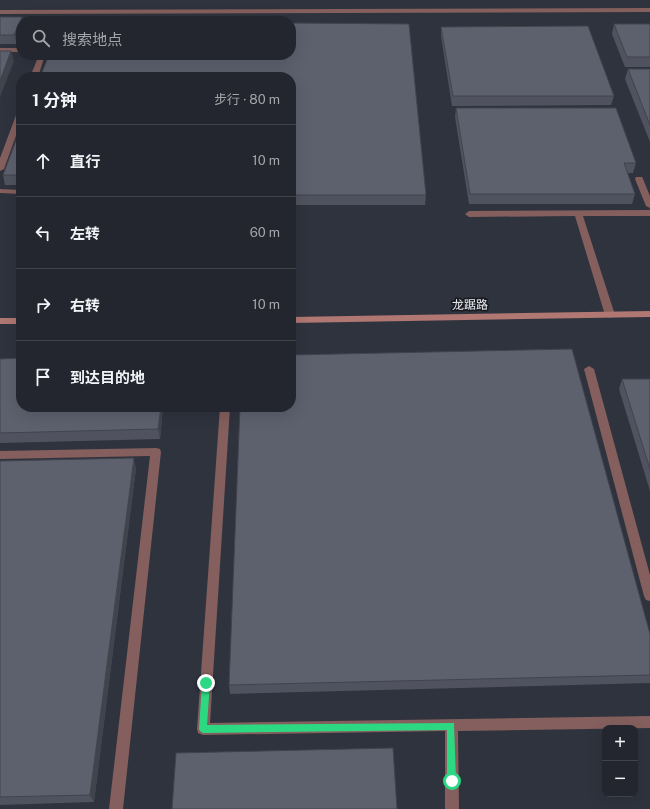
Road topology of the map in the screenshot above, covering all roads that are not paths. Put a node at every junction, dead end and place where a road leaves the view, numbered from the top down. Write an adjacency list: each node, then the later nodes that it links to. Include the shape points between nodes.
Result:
1 (650, 10): 2 (street)
2 (0, 12)
3 (0, 50): 4 (street)
4 (16, 50)
5 (40, 60): 6 (street)
6 (36, 72)
7 (16, 126): 8 (street)
8 (0, 169)
9 (640, 179): 12 (street)
10 (0, 191): 11 (street)
11 (16, 192)
12 (650, 206)
13 (578, 213): 14 (street); 15 (street); 17 (street)
14 (650, 213)
15 (469, 214)
16 (650, 314): 17 (street, 龙踞路)
17 (610, 315): 20 (street, 龙踞路)
18 (0, 320): 19 (street)
19 (16, 320)
20 (296, 320)
21 (589, 369): 24 (street)
22 (225, 412): 26 (street, via 203,729)
23 (0, 455): 27 (street, via 156,452)
24 (650, 596)
25 (650, 722): 26 (street)
26 (451, 726): 28 (street)
27 (116, 809)
28 (452, 809)

